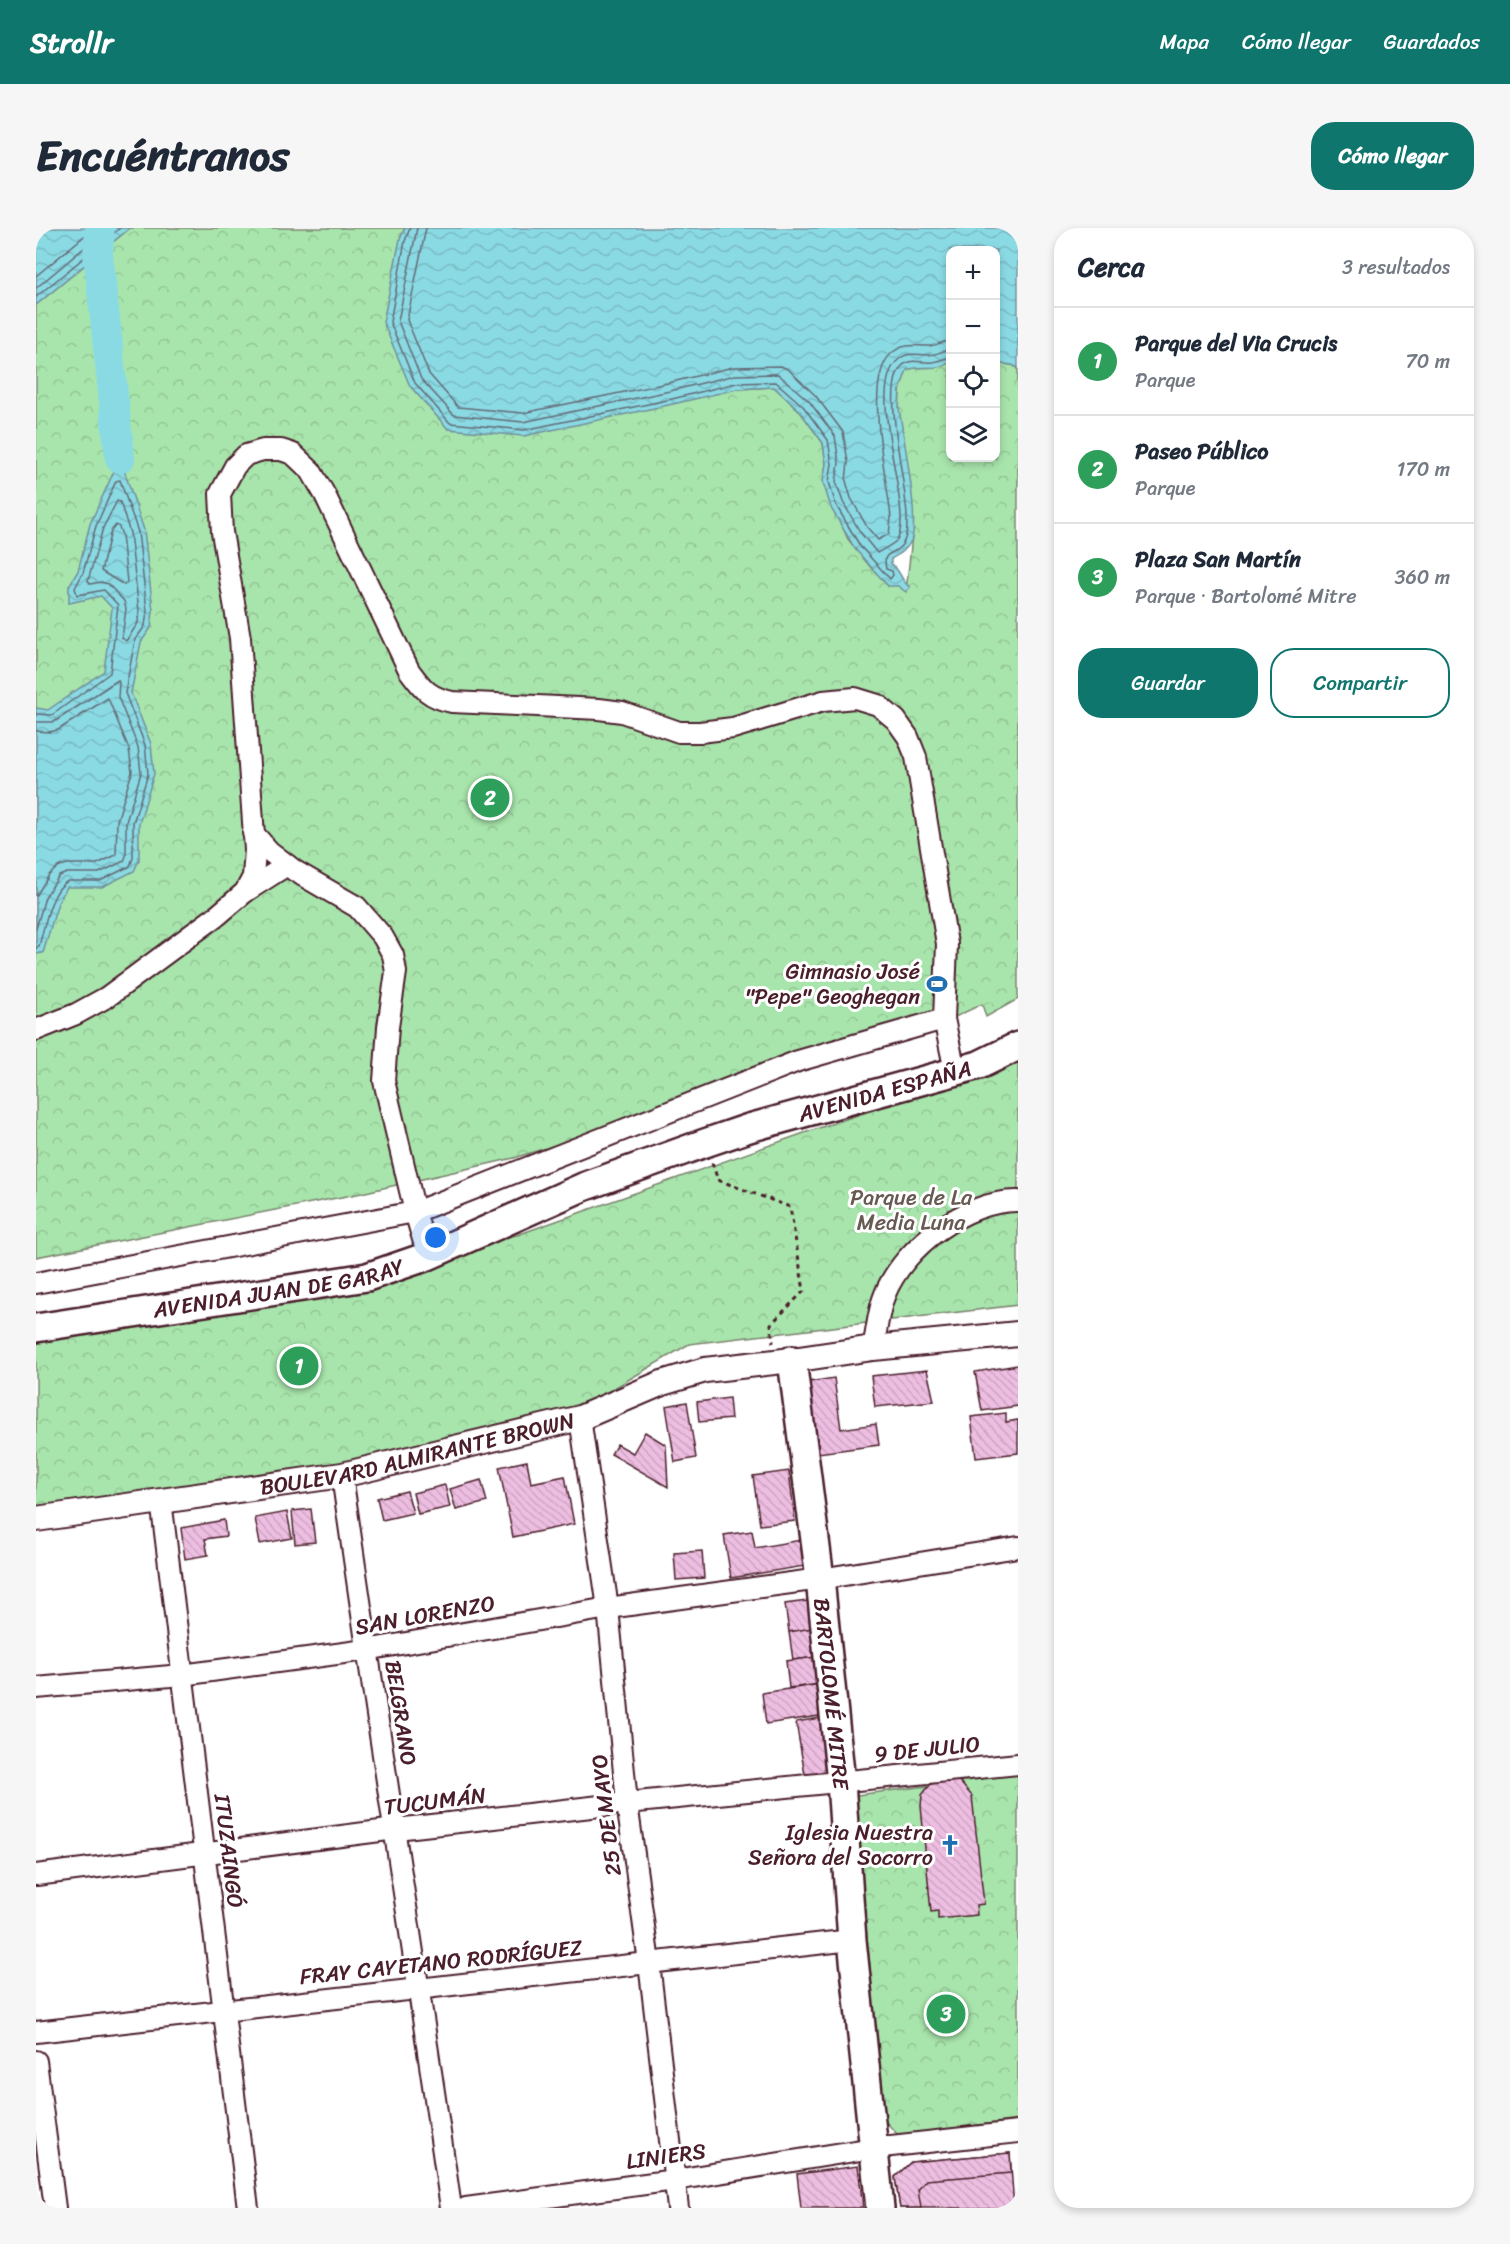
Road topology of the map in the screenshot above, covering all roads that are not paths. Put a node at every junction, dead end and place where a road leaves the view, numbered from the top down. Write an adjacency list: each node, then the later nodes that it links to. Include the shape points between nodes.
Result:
1 (253, 833): 2 (street); 3 (street, via 253,877); 4 (street, via 240,638 222,532 220,494 235,466 246,455 281,450 293,454 311,471 409,670 434,698 610,710 679,732 733,728 823,701 855,698 878,705 896,720 916,758 943,921)
2 (287, 865): 3 (street); 10 (street, via 357,907 383,937 393,956 396,972 384,1082)
3 (245, 892): 5 (street, via 108,997)
4 (944, 1019): 7 (street); 10 (street, via 798,1061)
5 (36, 1030)
6 (1018, 1046): 7 (main road, AVENIDA ESPAÑA, via 979,1065)
7 (955, 1071): 8 (main road, AVENIDA ESPAÑA)
8 (749, 1128): 11 (main road, AVENIDA JUAN DE GARAY, via 583,1187)
9 (1018, 1201): 15 (street, via 1007,1201 951,1221 922,1242 898,1268 884,1295)
10 (415, 1212): 11 (street); 12 (street)
11 (428, 1256): 13 (main road, AVENIDA JUAN DE GARAY, via 367,1277)
12 (36, 1283)
13 (36, 1328)
14 (1018, 1334): 15 (street, BOULEVARD ALMIRANTE BROWN)
15 (873, 1348): 16 (street, BOULEVARD ALMIRANTE BROWN)
16 (783, 1361): 17 (street, BOULEVARD ALMIRANTE BROWN, via 687,1375); 22 (main road, BARTOLOMÉ MITRE)
17 (580, 1418): 18 (street, BOULEVARD ALMIRANTE BROWN); 23 (street, 25 DE MAYO)
18 (342, 1475): 19 (street, BOULEVARD ALMIRANTE BROWN); 24 (street, BELGRANO)
19 (161, 1500): 20 (street, BOULEVARD ALMIRANTE BROWN); 25 (street, ITUZAINGÓ)
20 (36, 1519)
21 (1018, 1547): 22 (street, SAN LORENZO)
22 (820, 1579): 23 (street, SAN LORENZO); 28 (main road, BARTOLOMÉ MITRE)
23 (608, 1608): 24 (street, SAN LORENZO); 29 (street, 25 DE MAYO)
24 (366, 1650): 25 (street, SAN LORENZO); 30 (street, BELGRANO)
25 (182, 1675): 26 (street, SAN LORENZO); 31 (street, ITUZAINGÓ)
26 (36, 1688)
27 (1018, 1764): 28 (street, 9 DE JULIO)
28 (841, 1782): 29 (street, TUCUMÁN); 33 (main road, BARTOLOMÉ MITRE)
29 (627, 1803): 30 (street, TUCUMÁN); 34 (street, 25 DE MAYO)
30 (396, 1829): 31 (street, TUCUMÁN); 35 (street, BELGRANO)
31 (206, 1855): 32 (street, TUCUMÁN); 36 (street, ITUZAINGÓ)
32 (36, 1875)
33 (852, 1940): 34 (street, FRAY CAYETANO RODRÍGUEZ); 40 (main road, BARTOLOMÉ MITRE)
34 (649, 1963): 35 (street, FRAY CAYETANO RODRÍGUEZ); 41 (street, 25 DE MAYO)
35 (420, 1989): 36 (street, FRAY CAYETANO RODRÍGUEZ); 44 (street, BELGRANO)
36 (224, 2010): 37 (street, FRAY CAYETANO RODRÍGUEZ); 43 (street, ITUZAINGÓ)
37 (36, 2032)
38 (36, 2061): 42 (street)
39 (1018, 2132): 40 (street, LINIERS)
40 (873, 2148): 41 (street, LINIERS); 47 (main road, BARTOLOMÉ MITRE)
41 (675, 2180): 45 (street, LINIERS); 46 (street, 25 DE MAYO)
42 (55, 2208)
43 (248, 2208)
44 (451, 2208)
45 (466, 2208)
46 (678, 2208)
47 (880, 2208)

